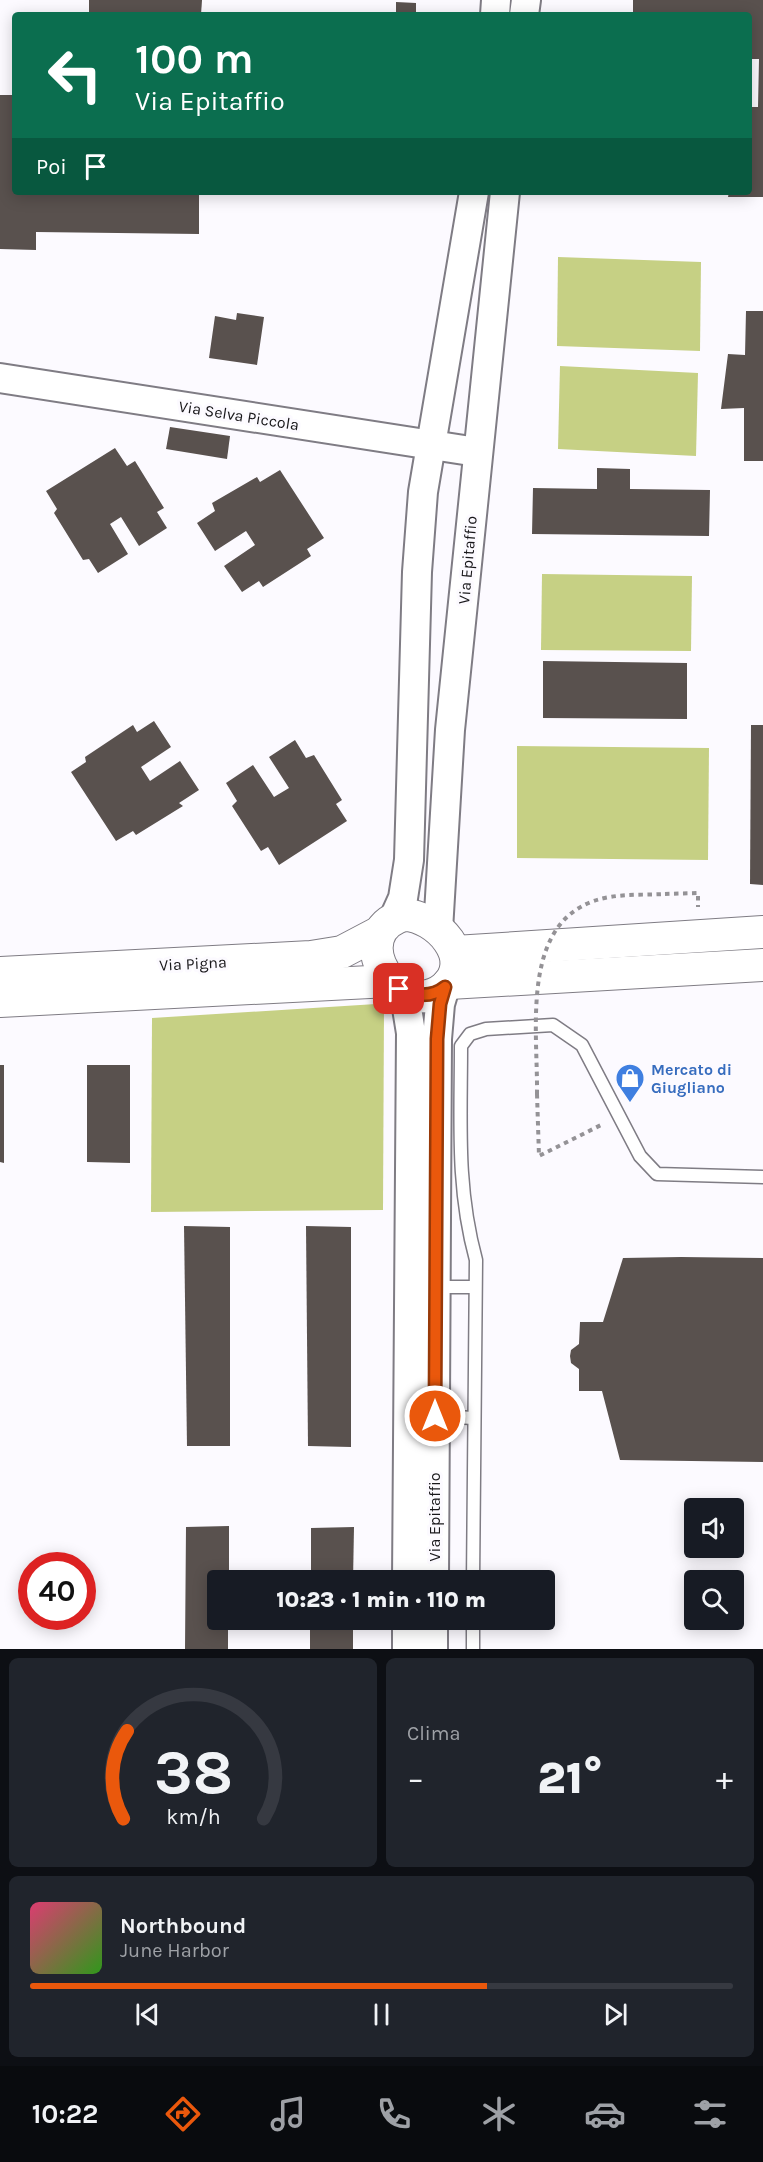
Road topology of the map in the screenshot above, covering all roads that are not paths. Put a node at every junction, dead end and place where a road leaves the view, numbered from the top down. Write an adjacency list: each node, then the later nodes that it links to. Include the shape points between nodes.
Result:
1 (473, 195): 4 (street, Via Epitaffio)
2 (505, 195): 5 (street, Via Epitaffio)
3 (0, 378): 4 (street, Via Selva Piccola)
4 (430, 445): 5 (street, Via Selva Piccola); 6 (street, Via Epitaffio, via 417,572 409,860 403,898)
5 (477, 452): 8 (street, Via Epitaffio, via 450,730)
6 (387, 925): 8 (main road, via 412,915); 10 (main road, Via Pigna, via 342,952 311,957); 11 (main road, Via Epitaffio, via 376,955)
7 (763, 932): 8 (main road)
8 (446, 941): 12 (main road, Via Epitaffio, via 454,974)
9 (763, 965): 12 (main road)
10 (0, 973)
11 (394, 985): 12 (main road, via 416,995); 13 (main road); 20 (street, Via Epitaffio, via 406,1002 411,1034)
12 (447, 985): 14 (street, Via Epitaffio, via 438,1019)
13 (0, 1001)
14 (449, 1110): 15 (lane, via 461,1046 470,1034 486,1029 553,1024 582,1045 640,1156 657,1174); 16 (street, Via Epitaffio); 17 (lane, via 465,1220 476,1260)
15 (763, 1177)
16 (435, 1287): 17 (lane); 18 (street, Via Epitaffio)
17 (475, 1287): 19 (lane)
18 (435, 1416): 19 (lane); 21 (street, Via Epitaffio)
19 (474, 1418): 22 (lane)
20 (407, 1570)
21 (434, 1570)
22 (473, 1570)
23 (407, 1630): 26 (street)
24 (434, 1630): 27 (street)
25 (473, 1630): 28 (lane)
26 (407, 1649)
27 (433, 1649)
28 (473, 1649)

